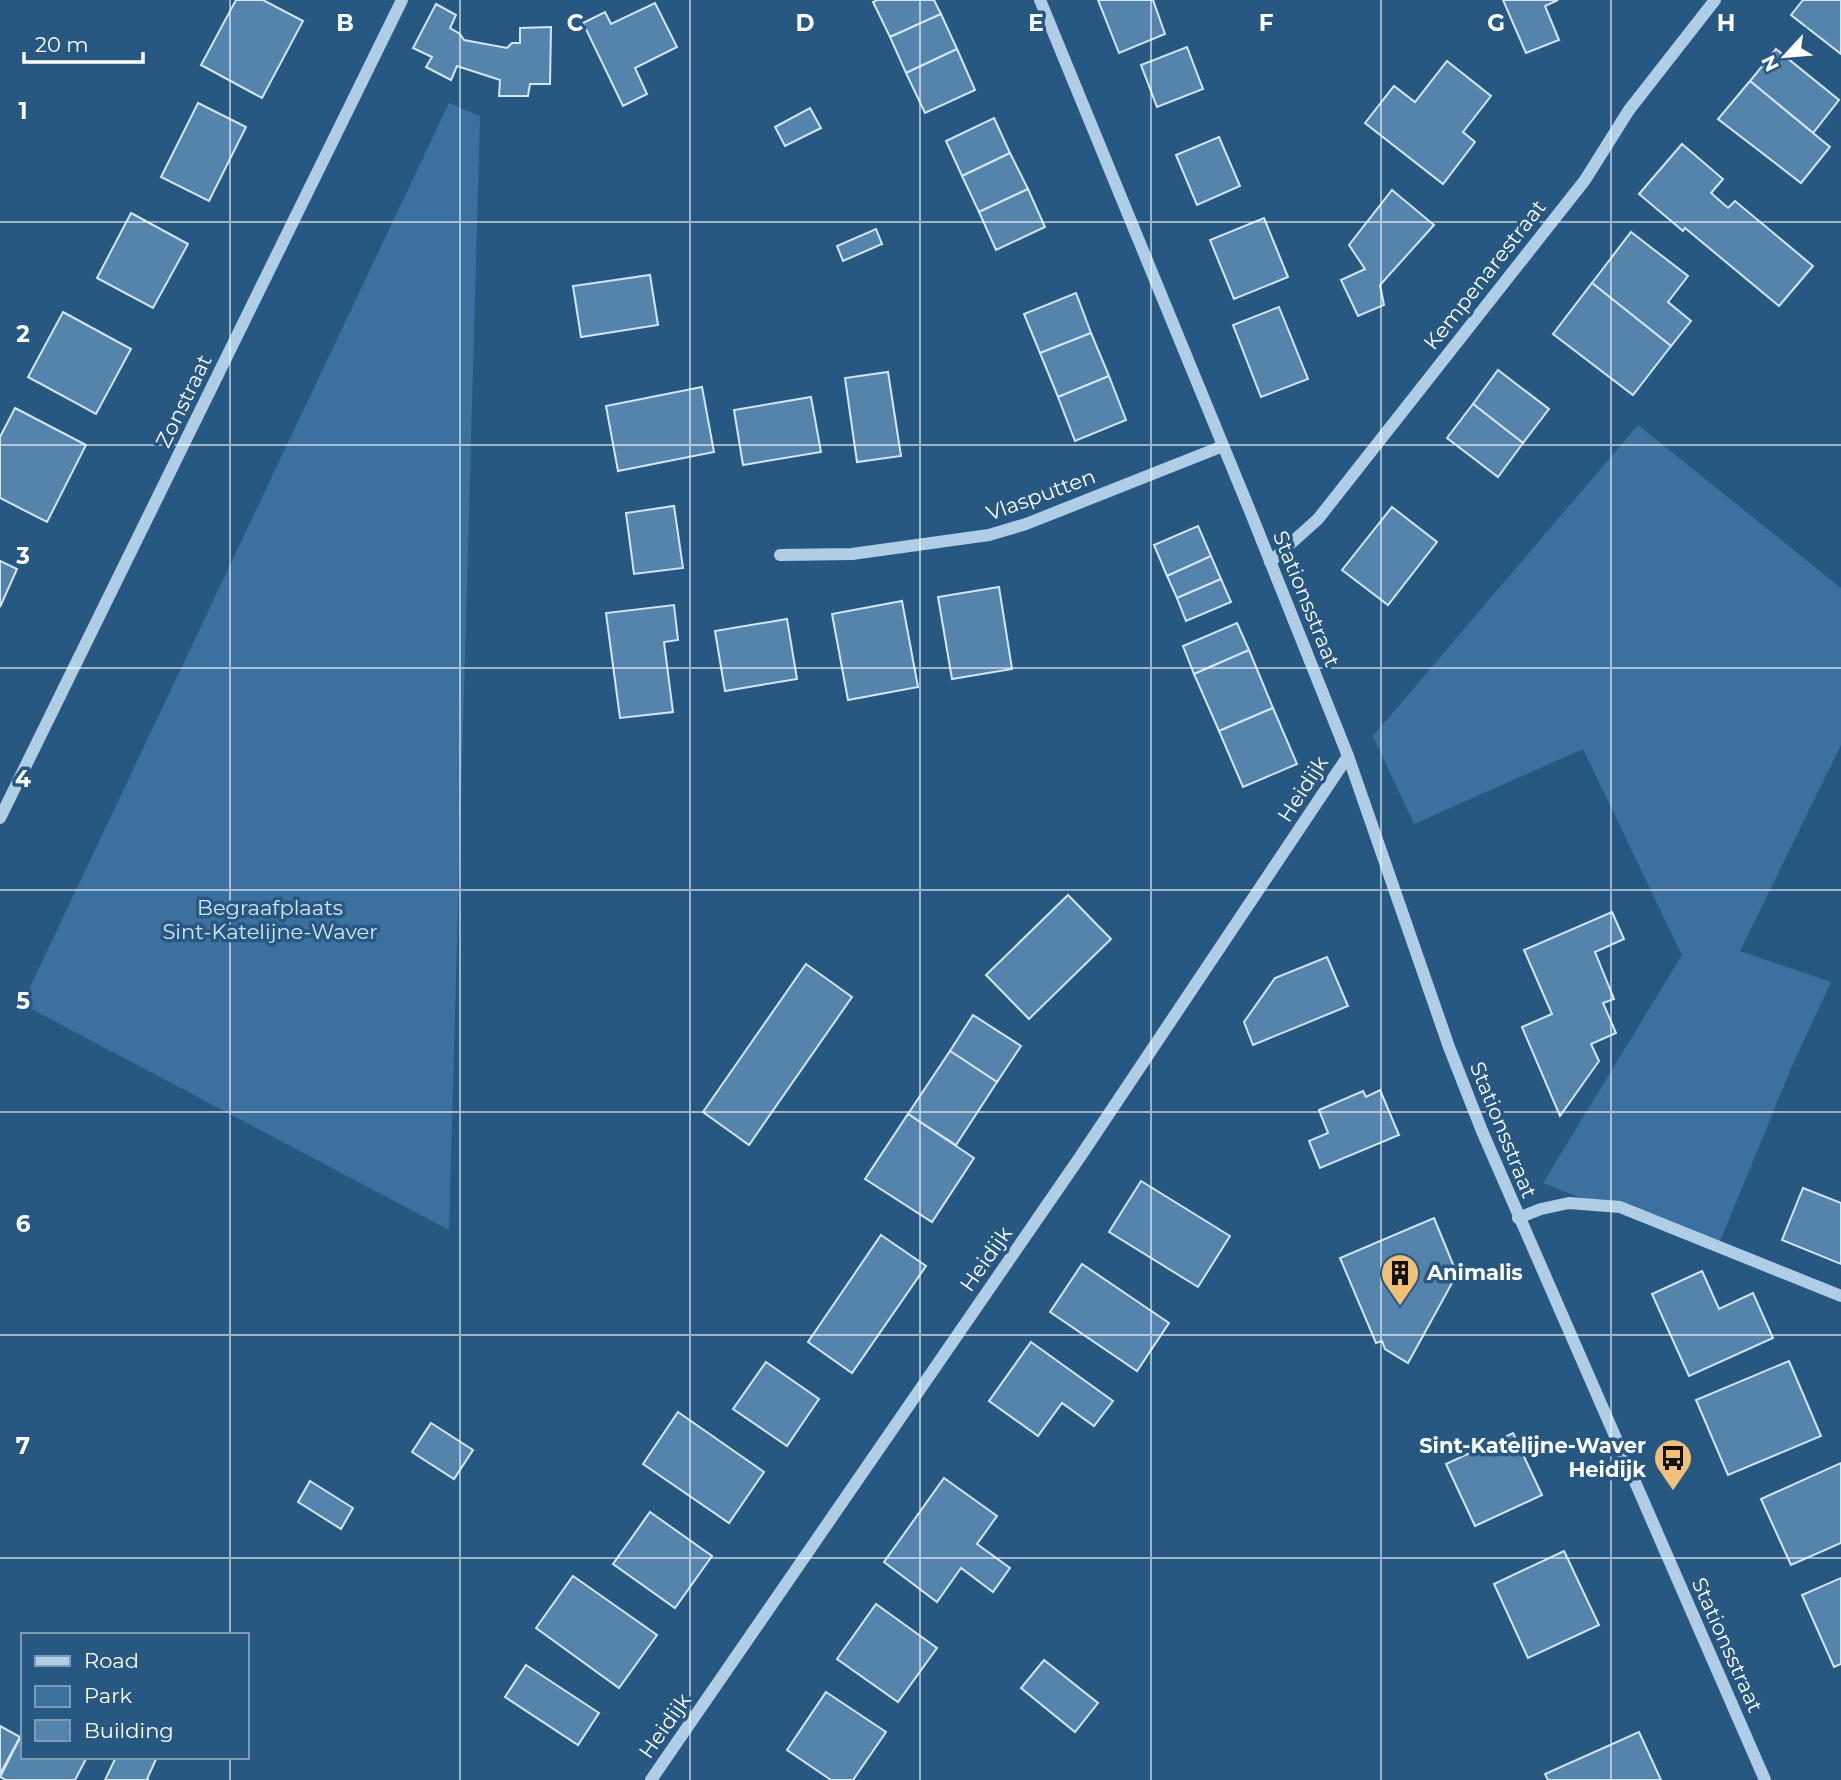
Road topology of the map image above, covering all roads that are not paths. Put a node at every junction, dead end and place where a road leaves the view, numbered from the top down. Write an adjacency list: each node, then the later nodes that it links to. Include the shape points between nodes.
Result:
1 (402, 0): 8 (street, Zonstraat)
2 (1040, 0): 4 (street, Stationsstraat)
3 (1715, 0): 6 (street, Kempenarestraat, via 1629,110 1585,180 1318,519)
4 (1223, 446): 5 (street, Vlasputten, via 989,535 852,554); 6 (street, Stationsstraat)
5 (780, 555)
6 (1270, 562): 7 (street, Stationsstraat)
7 (1348, 756): 9 (street, Stationsstraat, via 1449,1047); 11 (street, Heidijk, via 1072,1168)
8 (0, 818)
9 (1518, 1218): 10 (street, Stationsstraat, via 1569,1203 1620,1207); 12 (street, Stationsstraat)
10 (1841, 1296)
11 (651, 1780)
12 (1765, 1780)

